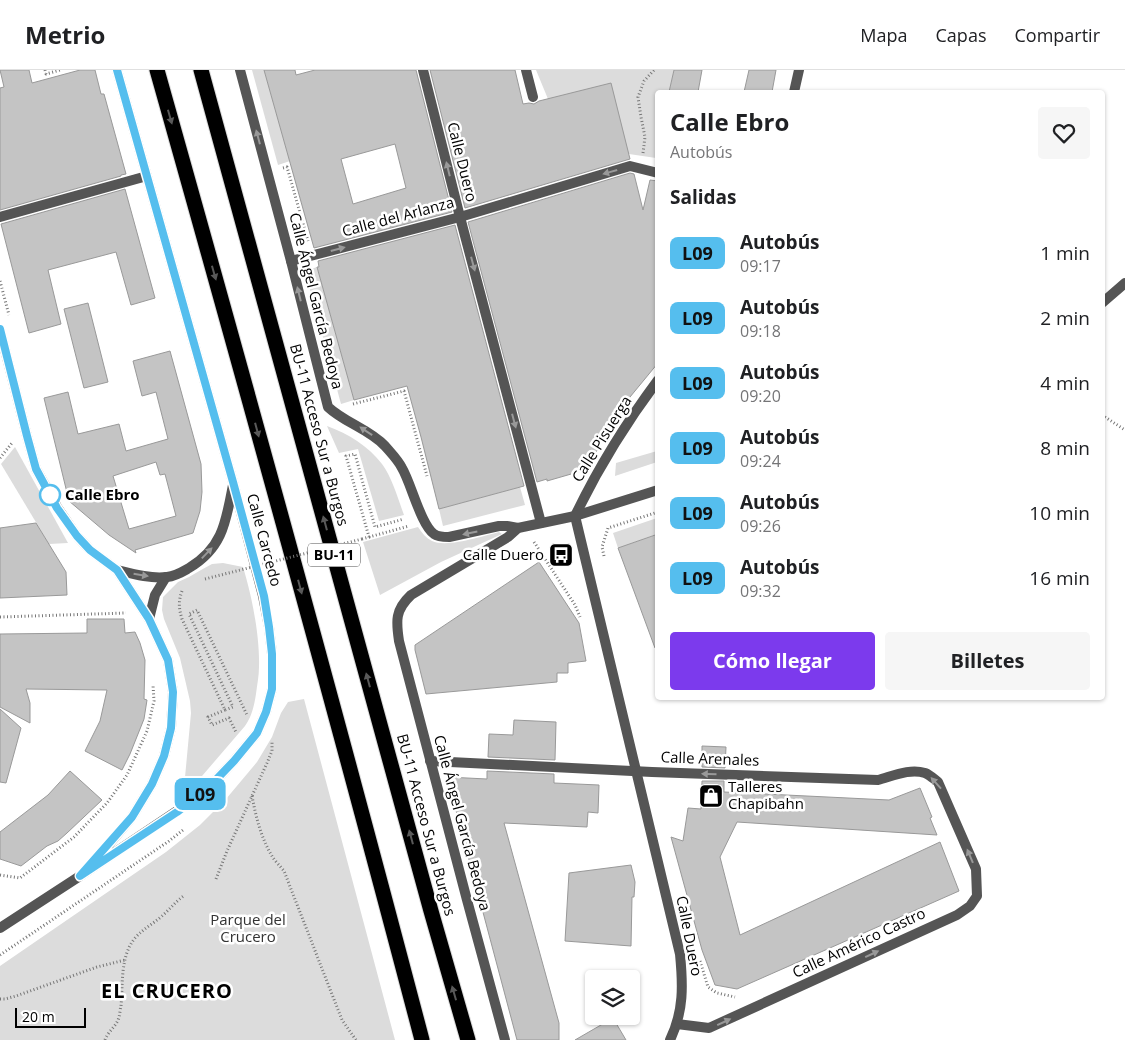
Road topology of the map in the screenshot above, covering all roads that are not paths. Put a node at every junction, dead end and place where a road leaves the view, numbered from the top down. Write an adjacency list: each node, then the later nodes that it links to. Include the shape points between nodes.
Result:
1 (117, 70): 11 (street)
2 (157, 70): 35 (highway, BU-11, one-way to 35)
3 (201, 70): 36 (highway, BU-11 Acceso Sur a Burgos / BU-11, one-way to 3)
4 (240, 70): 14 (street, Calle Ángel García Bedoya, one-way to 4)
5 (423, 70): 13 (street, Calle Duero, one-way to 5)
6 (526, 70): 9 (street)
7 (798, 70): 8 (street)
8 (794, 90)
9 (533, 97)
10 (655, 172): 13 (street, Calle del Arlanza, one-way to 13, via 630,166)
11 (147, 176): 12 (street); 19 (street)
12 (0, 217)
13 (460, 217): 14 (street, Calle del Arlanza, one-way to 13); 22 (street, Calle Duero, one-way to 22)
14 (291, 262): 23 (street, Calle Ángel García Bedoya, one-way to 14, via 499,526 449,537 435,535 425,522 402,467 366,431 328,407)
15 (1125, 283): 16 (street)
16 (1105, 300)
17 (0, 330): 24 (street, via 36,469 77,536)
18 (655, 384): 21 (street, Calle Pisuerga, via 622,430)
19 (233, 482): 25 (street, one-way to 19, via 177,575 204,558 220,538); 30 (street, Calle Carcedo, via 264,596 269,627 272,689 266,712 257,733 210,786 177,812)
20 (655, 491): 21 (street)
21 (575, 516): 22 (street); 28 (street, Calle Duero)
22 (541, 523): 23 (street)
23 (518, 528): 27 (street, Calle Ángel García Bedoya, via 411,595 402,603 398,613 400,641)
24 (117, 570): 25 (street, one-way to 25); 26 (street)
25 (166, 577): 26 (street, via 155,595)
26 (149, 619): 30 (street, Calle Carcedo, via 168,660 173,692 171,728 164,756 132,817)
27 (430, 761): 28 (street, Calle Arenales); 37 (street, Calle Ángel García Bedoya)
28 (636, 771): 29 (street, Calle Arenales, one-way to 28, via 938,782 915,771 878,780); 34 (street, Calle Duero, via 680,954 683,988)
29 (957, 826): 34 (street, Calle Américo Castro, one-way to 29, via 709,1028 957,915 970,906 977,896 976,869)
30 (80, 876): 32 (street, Calle Carcedo)
31 (0, 916): 32 (street)
32 (17, 916): 33 (street, Calle Carcedo)
33 (0, 928)
34 (677, 1024): 38 (street, Calle Duero)
35 (422, 1040)
36 (468, 1040)
37 (505, 1040)
38 (670, 1040)

